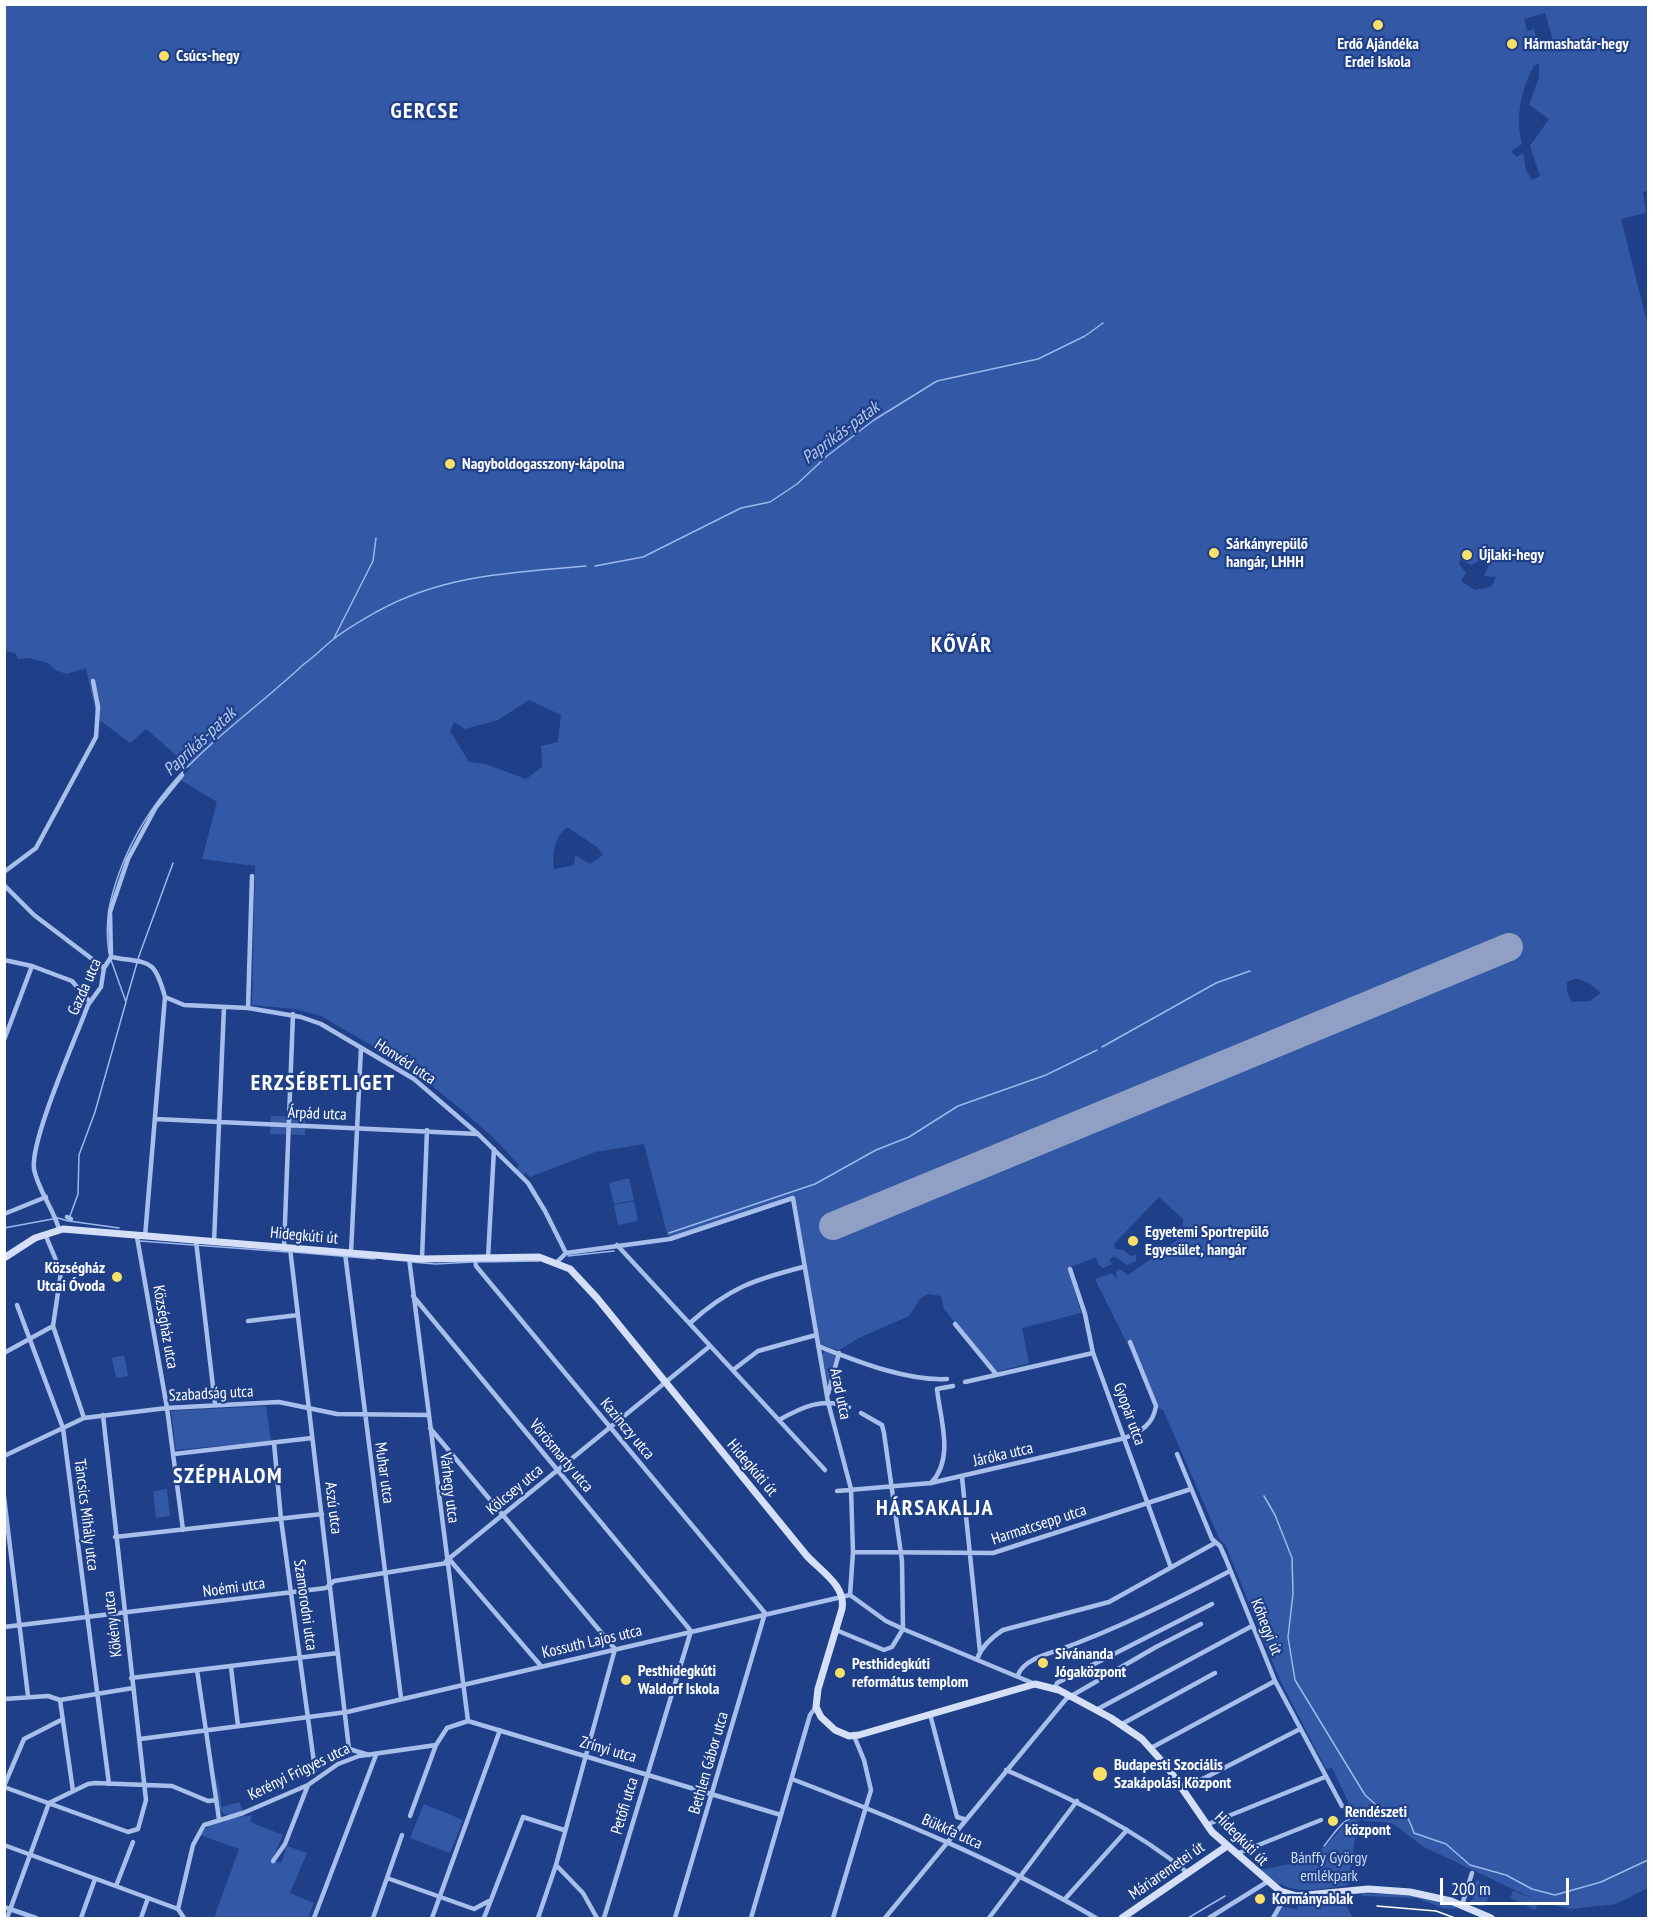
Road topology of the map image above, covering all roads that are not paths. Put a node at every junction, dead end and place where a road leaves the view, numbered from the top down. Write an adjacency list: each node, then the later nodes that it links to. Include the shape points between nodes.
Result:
1 (93, 681): 3 (street, via 98,707 96,737 36,848)
2 (182, 776): 6 (street, Gazda utca, via 156,807 128,859 110,912)
3 (4, 872)
4 (252, 876): 13 (street)
5 (4, 885): 9 (street, via 34,915)
6 (110, 959): 9 (street, Gazda utca); 10 (street, via 151,964 158,972)
7 (4, 960): 8 (street)
8 (32, 966): 11 (street, via 76,984); 15 (street)
9 (104, 968): 11 (street, Gazda utca, via 101,987)
10 (165, 997): 12 (street, Honvéd utca, via 184,1005); 17 (street, Községház utca)
11 (90, 1002): 24 (street, Gazda utca, via 36,1149 34,1168)
12 (224, 1007): 13 (street, Honvéd utca); 18 (street)
13 (248, 1008): 14 (street, Honvéd utca)
14 (292, 1014): 16 (street, Honvéd utca, via 321,1024); 19 (street, Aszú utca)
15 (4, 1040)
16 (361, 1048): 20 (street, Muhar utca); 22 (street, Honvéd utca, via 414,1079)
17 (155, 1119): 18 (street, Árpád utca); 28 (street, Községház utca)
18 (218, 1121): 19 (street, Árpád utca); 29 (street)
19 (288, 1125): 20 (street, Árpád utca); 32 (street, Aszú utca)
20 (358, 1127): 21 (street, Árpád utca); 34 (street, Muhar utca)
21 (427, 1130): 22 (street, Árpád utca); 37 (street)
22 (478, 1134): 23 (street, Honvéd utca)
23 (494, 1149): 33 (street, Honvéd utca, via 533,1191); 36 (street)
24 (46, 1197): 25 (street); 26 (street, Gazda utca)
25 (4, 1214)
26 (58, 1229): 27 (main road, Hidegkúti út); 28 (main road, Hidegkúti út)
27 (45, 1234): 35 (main road, Hidegkúti út); 49 (street, via 61,1272)
28 (141, 1237): 30 (main road, Hidegkúti út); 68 (street, Községház utca)
29 (214, 1242): 30 (main road, Hidegkúti út); 32 (main road, Hidegkúti út)
30 (196, 1243): 66 (street)
31 (617, 1245): 33 (street); 41 (street, Arad utca, via 670,1239 793,1198); 47 (street)
32 (288, 1250): 34 (main road, Hidegkúti út); 45 (street, Aszú utca)
33 (566, 1253): 40 (street)
34 (346, 1254): 38 (main road, Hidegkúti út); 72 (street, Muhar utca)
35 (4, 1258)
36 (488, 1258): 39 (main road, Hidegkúti út); 40 (main road, Hidegkúti út, via 529,1256)
37 (422, 1259): 38 (main road, Hidegkúti út); 39 (main road, Hidegkúti út)
38 (410, 1260): 43 (street, Várhegy utca)
39 (475, 1261): 77 (street, Kazinczy utca)
40 (557, 1262): 61 (main road, Hidegkúti út, via 576,1274)
41 (803, 1267): 47 (street, via 754,1280 732,1291); 50 (street, Arad utca)
42 (1070, 1269): 57 (street, Gyopár utca)
43 (413, 1296): 73 (street, Várhegy utca); 85 (street, Vörösmarty utca)
44 (17, 1305): 51 (street, Táncsics Mihály utca)
45 (298, 1315): 46 (street); 69 (street, Aszú utca)
46 (248, 1321)
47 (690, 1323): 53 (street)
48 (955, 1324): 59 (street)
49 (53, 1326): 51 (street); 74 (street)
50 (816, 1335): 54 (street, Arad utca); 58 (street, via 758,1352)
51 (30, 1336): 55 (street); 78 (street, Táncsics Mihály utca)
52 (1130, 1342): 80 (street, Járóka utca, via 1156,1406 1150,1424)
53 (710, 1346): 58 (street); 61 (street, Kölcsey utca)
54 (818, 1346): 56 (street); 64 (street, Arad utca)
55 (4, 1353)
56 (839, 1353): 60 (street, via 887,1370); 64 (street)
57 (1093, 1353): 59 (street); 80 (street, Gyopár utca)
58 (733, 1370): 75 (street)
59 (996, 1374): 62 (street)
60 (947, 1379)
61 (665, 1382): 77 (street, Kölcsey utca); 112 (main road, Hidegkúti út)
62 (964, 1382)
63 (953, 1386): 88 (street, via 937,1389 945,1446 941,1468)
64 (828, 1394): 65 (street, Arad utca)
65 (828, 1402): 67 (street); 75 (street, via 804,1406); 90 (street, Arad utca)
66 (215, 1404): 68 (street, Szabadság utca); 69 (street, Szabadság utca, via 279,1402)
67 (849, 1407)
68 (167, 1408): 71 (street, Szabadság utca); 82 (street, Községház utca)
69 (309, 1410): 72 (street, Szabadság utca); 79 (street, Aszú utca)
70 (861, 1413): 89 (street, via 882,1425)
71 (104, 1415): 74 (street, Szabadság utca); 99 (street, Kökény utca)
72 (364, 1415): 73 (street, Szabadság utca); 108 (street, Muhar utca)
73 (427, 1415): 76 (street, Várhegy utca)
74 (84, 1418): 78 (street, Szabadság utca)
75 (779, 1420): 86 (street)
76 (429, 1426): 96 (street); 106 (street, Várhegy utca)
77 (610, 1427): 85 (street, Kölcsey utca); 114 (street, Kazinczy utca)
78 (63, 1428): 84 (street, Szabadság utca); 116 (street, Táncsics Mihály utca)
79 (312, 1438): 81 (street); 95 (street, Aszú utca)
80 (1125, 1438): 87 (street, Járóka utca); 94 (street, Gyopár utca)
81 (274, 1443): 82 (street); 97 (street, Szamorodni utca)
82 (174, 1454): 98 (street, Községház utca)
83 (1177, 1454): 91 (street, Kőhegyi út)
84 (4, 1456)
85 (557, 1470): 96 (street, Kölcsey utca); 123 (street, Vörösmarty utca)
86 (825, 1470)
87 (962, 1476): 88 (street, Járóka utca); 105 (street)
88 (931, 1483): 89 (street, Járóka utca)
89 (890, 1487): 90 (street, Járóka utca); 102 (street)
90 (851, 1489): 92 (street, Járóka utca); 101 (street, Arad utca)
91 (1191, 1489): 94 (street, Harmatcsepp utca); 100 (street, Kőhegyi út)
92 (837, 1491)
93 (4, 1497): 104 (street)
94 (1148, 1503): 105 (street, Harmatcsepp utca, via 993,1553); 107 (street, Gyopár utca)
95 (322, 1514): 97 (street); 110 (street, Aszú utca)
96 (505, 1514): 106 (street, Kölcsey utca); 124 (street)
97 (281, 1519): 98 (street); 111 (street, Szamorodni utca)
98 (183, 1530): 99 (street)
99 (115, 1537): 115 (street, Kökény utca)
100 (1215, 1543): 107 (street); 109 (street, Kőhegyi út, via 1220,1546)
101 (853, 1552): 102 (street, Harmatcsepp utca); 112 (street, Arad utca)
102 (901, 1552): 105 (street, Harmatcsepp utca); 121 (street)
103 (4, 1554): 104 (street)
104 (12, 1554): 118 (street)
105 (969, 1554): 125 (street)
106 (447, 1561): 108 (street, Noémi utca); 129 (street); 136 (street, Várhegy utca)
107 (1170, 1566): 125 (street, via 1109,1602 1012,1626 994,1635)
108 (385, 1572): 110 (street, Noémi utca); 143 (street, Muhar utca)
109 (1230, 1572): 119 (street, Kőhegyi út); 133 (street, via 1123,1626 1036,1659)
110 (330, 1584): 111 (street, Noémi utca, via 326,1588); 126 (street, Aszú utca)
111 (291, 1592): 115 (street, Noémi utca); 127 (street, Szamorodni utca)
112 (846, 1595): 114 (street, Kossuth Lajos utca); 121 (street); 122 (main road)
113 (1212, 1604): 139 (street, via 1057,1683)
114 (765, 1613): 123 (street, Kossuth Lajos utca); 176 (street, Bethlen Gábor utca)
115 (124, 1615): 116 (street, Noémi utca); 134 (street, Kökény utca)
116 (87, 1618): 118 (street, Noémi utca); 140 (street, Táncsics Mihály utca)
117 (1201, 1624): 141 (street)
118 (21, 1625): 120 (street, Noémi utca); 142 (street)
119 (1251, 1626): 135 (street, Kőhegyi út); 147 (street)
120 (4, 1627)
121 (903, 1629): 122 (street, via 892,1647 884,1650); 128 (street)
122 (836, 1630): 146 (main road)
123 (691, 1631): 124 (street, Kossuth Lajos utca); 167 (street, Petőfi utca)
124 (615, 1649): 129 (street, Kossuth Lajos utca); 164 (street)
125 (980, 1652): 128 (street)
126 (338, 1653): 127 (street); 148 (street, Aszú utca)
127 (300, 1658): 130 (street); 149 (street, Szamorodni utca)
128 (977, 1659): 133 (street)
129 (541, 1666): 136 (street, Kossuth Lajos utca)
130 (231, 1667): 131 (street); 154 (street)
131 (197, 1670): 134 (street); 157 (street)
132 (1215, 1673): 153 (street)
133 (1018, 1675): 137 (street)
134 (131, 1678): 138 (street, Kökény utca)
135 (1275, 1681): 155 (street, Kőhegyi út); 161 (street)
136 (462, 1683): 143 (street, Kossuth Lajos utca); 152 (street, Várhegy utca)
137 (1035, 1684): 139 (main road, Hidegkúti út); 150 (main road, Hidegkúti út)
138 (133, 1688): 140 (street); 159 (street, Kökény utca)
139 (1055, 1688): 141 (main road, Hidegkúti út)
140 (96, 1694): 145 (street); 170 (street, Táncsics Mihály utca)
141 (1069, 1695): 147 (main road, Hidegkúti út); 166 (street)
142 (28, 1696): 144 (street); 145 (street, via 48,1695)
143 (401, 1698): 148 (street, Kossuth Lajos utca)
144 (4, 1699)
145 (60, 1700): 151 (street)
146 (816, 1707): 158 (main road, via 830,1726); 169 (street, via 810,1715)
147 (1096, 1710): 153 (main road, Hidegkúti út)
148 (347, 1712): 149 (street, Kossuth Lajos utca); 162 (street, Aszú utca, via 350,1751)
149 (308, 1717): 154 (street, Kossuth Lajos utca); 165 (street, Szamorodni utca)
150 (931, 1717): 158 (main road, Hidegkúti út); 185 (street, via 957,1817)
151 (63, 1719): 173 (street, via 24,1739); 175 (street)
152 (468, 1721): 156 (street, Zrínyi utca); 160 (street, via 447,1728)
153 (1122, 1724): 161 (main road, Hidegkúti út)
154 (238, 1726): 157 (street, Kossuth Lajos utca)
155 (1300, 1729): 168 (street, Kőhegyi út); 174 (street)
156 (500, 1730): 164 (street, Zrínyi utca); 207 (street)
157 (206, 1732): 159 (street, Kossuth Lajos utca); 177 (street)
158 (854, 1736): 181 (street, via 870,1783)
159 (140, 1739): 171 (street, Kökény utca)
160 (436, 1745): 163 (street, Kerényi Frigyes utca); 183 (street)
161 (1151, 1748): 174 (main road, Hidegkúti út)
162 (369, 1755): 163 (street, Kerényi Frigyes utca); 172 (street, Kerényi Frigyes utca, via 344,1761)
163 (376, 1755): 219 (street)
164 (585, 1756): 167 (street, Zrínyi utca); 188 (street)
165 (315, 1770)
166 (1006, 1770): 178 (street); 185 (street)
167 (647, 1773): 176 (street, Zrínyi utca); 225 (street, Petőfi utca)
168 (1325, 1777): 180 (street, Kőhegyi út); 187 (street)
169 (792, 1779): 181 (street, Bükkfa utca); 182 (street)
170 (109, 1784): 171 (street); 175 (street, via 88,1784)
171 (145, 1784): 177 (street, via 172,1786 208,1802); 179 (street, Kökény utca, via 146,1800 138,1829 128,1832)
172 (308, 1785): 184 (street, Kerényi Frigyes utca, via 244,1813); 197 (street, via 285,1844)
173 (4, 1787): 179 (street)
174 (1183, 1789): 187 (main road, Hidegkúti út)
175 (73, 1791): 179 (street)
176 (713, 1794): 182 (street, Zrínyi utca); 226 (street, Bethlen Gábor utca)
177 (216, 1800): 184 (street)
178 (1077, 1801): 189 (street); 201 (street)
179 (50, 1803): 196 (street)
180 (1341, 1806)
181 (866, 1809): 191 (street, Bükkfa utca); 228 (street)
182 (781, 1815): 227 (street)
183 (410, 1816)
184 (219, 1819): 213 (street, Kerényi Frigyes utca, via 204,1825 197,1835)
185 (964, 1819): 191 (street)
186 (1321, 1821): 195 (street)
187 (1206, 1825): 194 (main road, Hidegkúti út)
188 (564, 1830): 198 (street); 209 (street, via 523,1817)
189 (1127, 1830): 199 (street); 210 (street)
190 (402, 1835): 203 (street)
191 (947, 1841): 201 (street, Bükkfa utca); 229 (street)
192 (133, 1842): 205 (street)
193 (4, 1845): 196 (street)
194 (1227, 1846): 195 (main road, Hidegkúti út); 199 (main road, Máriaremetei út)
195 (1236, 1854): 204 (main road, Hidegkúti út)
196 (30, 1855): 202 (street); 212 (street)
197 (273, 1861)
198 (556, 1865): 223 (street); 224 (street, via 583,1893)
199 (1188, 1873): 232 (main road, Máriaremetei út)
200 (1472, 1873): 211 (street)
201 (1021, 1876): 210 (street, Bükkfa utca); 230 (street)
202 (95, 1878): 205 (street); 216 (street)
203 (387, 1878): 207 (street); 220 (street)
204 (1267, 1882): 206 (main road, Hidegkúti út); 233 (street)
205 (116, 1886): 208 (street)
206 (1287, 1894): 211 (main road, via 1395,1890); 234 (street)
207 (441, 1897): 209 (street, via 474,1909); 221 (street)
208 (148, 1898): 213 (street); 217 (street)
209 (491, 1899): 222 (street)
210 (1064, 1900): 231 (street, Bükkfa utca)
211 (1462, 1905): 235 (main road)
212 (7, 1908): 214 (street); 215 (street)
213 (178, 1909): 218 (street)
214 (7, 1918)
215 (36, 1918)
216 (81, 1918)
217 (141, 1918)
218 (184, 1918)
219 (314, 1918)
220 (373, 1918)
221 (432, 1918)
222 (484, 1918)
223 (538, 1918)
224 (596, 1918)
225 (604, 1918)
226 (675, 1918)
227 (751, 1918)
228 (833, 1918)
229 (885, 1918)
230 (989, 1918)
231 (1096, 1918)
232 (1122, 1918)
233 (1209, 1918)
234 (1274, 1918)
235 (1491, 1918)

